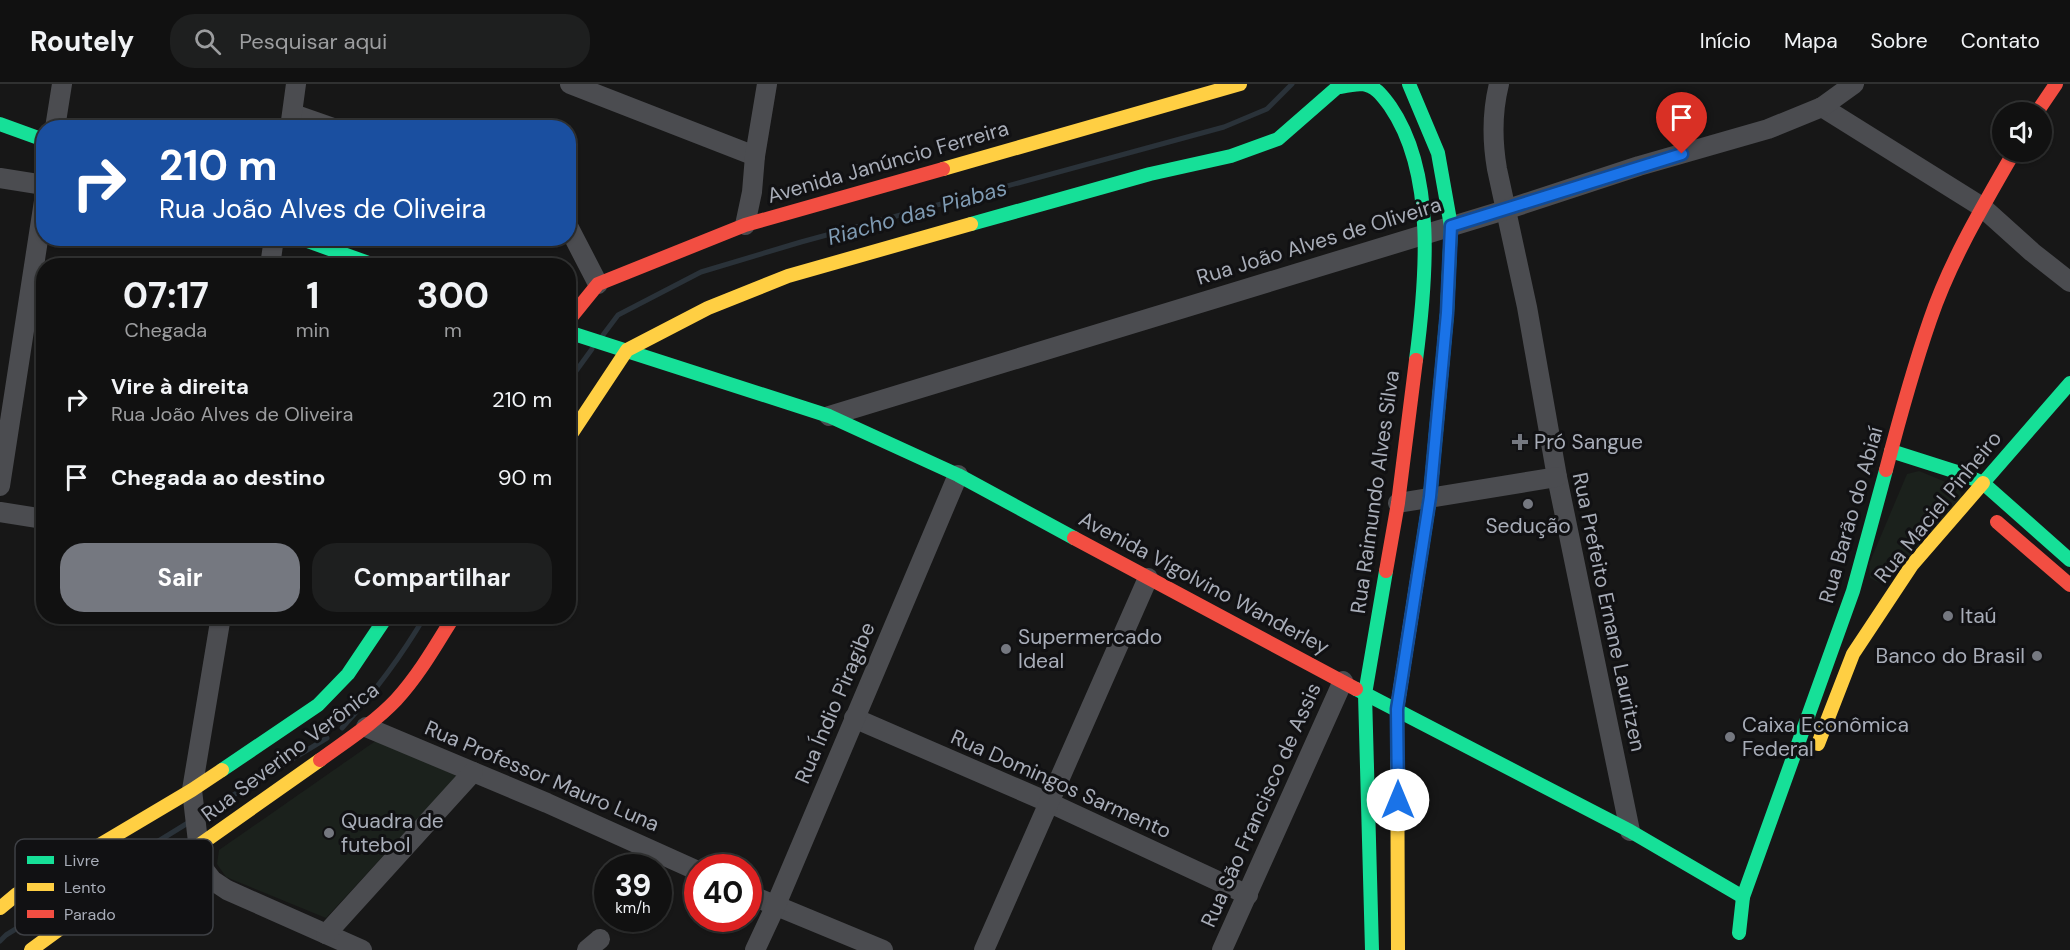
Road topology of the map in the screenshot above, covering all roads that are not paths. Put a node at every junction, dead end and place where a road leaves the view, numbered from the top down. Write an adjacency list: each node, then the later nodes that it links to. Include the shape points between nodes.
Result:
1 (62, 84): 13 (street)
2 (297, 84): 14 (street)
3 (570, 84): 17 (street)
4 (768, 84): 17 (street)
5 (1409, 84): 24 (main road, via 1438,153)
6 (1499, 84): 22 (street, Rua Prefeito Ernane Lauritzen, via 1493,149)
7 (1854, 84): 12 (street, Rua João Alves de Oliveira)
8 (2056, 84): 11 (main road)
9 (1239, 85): 23 (main road, Avenida Janúncio Ferreira)
10 (1341, 85): 25 (main road, Rua Raimundo Alves Silva, via 1362,84 1380,92 1396,115 1414,159); 34 (main road, via 1278,139 1268,143 789,276 708,308)
11 (2044, 102)
12 (1822, 107): 21 (street); 22 (street, Rua João Alves de Oliveira, via 1768,129)
13 (56, 120)
14 (292, 120)
15 (0, 124): 16 (main road)
16 (36, 137)
17 (755, 156): 23 (street)
18 (2008, 162): 21 (main road, Rua Barão do Abiaí)
19 (0, 178): 20 (street)
20 (36, 184)
21 (1982, 207): 30 (street); 38 (main road, Rua Barão do Abiaí, via 1930,319)
22 (1505, 210): 24 (street, Rua João Alves de Oliveira); 40 (street, Rua Prefeito Ernane Lauritzen, via 1527,307)
23 (745, 225): 31 (main road, Avenida Janúncio Ferreira)
24 (1451, 226): 25 (street, Rua João Alves de Oliveira); 43 (main road)
25 (1425, 234): 36 (street, Rua João Alves de Oliveira); 44 (main road, Rua Raimundo Alves Silva, via 1422,316)
26 (576, 241): 31 (street)
27 (37, 246): 42 (street)
28 (321, 246): 29 (main road)
29 (355, 258)
30 (2070, 282)
31 (598, 284): 32 (main road, Avenida Janúncio Ferreira)
32 (576, 311)
33 (576, 334): 34 (main road, Avenida Vigolvino Wanderley)
34 (622, 349): 36 (main road, Avenida Vigolvino Wanderley); 37 (main road)
35 (2070, 382): 41 (main road, Rua Maciel Pinheiro)
36 (829, 416): 39 (main road, Avenida Vigolvino Wanderley)
37 (576, 426)
38 (1891, 451): 41 (main road); 51 (main road, Rua Barão do Abiaí)
39 (958, 475): 49 (main road, Avenida Vigolvino Wanderley); 58 (street, Rua Índio Piragibe)
40 (1557, 477): 43 (street); 64 (street, Rua Prefeito Ernane Lauritzen)
41 (1983, 483): 45 (main road, Rua Maciel Pinheiro); 48 (main road)
42 (0, 486)
43 (1430, 497): 44 (street); 57 (main road)
44 (1398, 503): 56 (main road, Rua Raimundo Alves Silva)
45 (1979, 506): 50 (main road); 51 (main road, Rua Maciel Pinheiro)
46 (0, 512): 47 (street)
47 (36, 518)
48 (2070, 560)
49 (1148, 578): 55 (main road, Avenida Vigolvino Wanderley); 63 (street)
50 (2070, 585)
51 (1868, 599): 60 (main road, Rua Maciel Pinheiro, via 1853,654); 74 (main road, Rua Barão do Abiaí)
52 (220, 624): 62 (street)
53 (382, 624): 62 (main road, Rua Severino Verônica, via 348,674 318,705)
54 (449, 624): 59 (main road, Rua Severino Verônica, via 396,700)
55 (1343, 681): 56 (main road, Avenida Vigolvino Wanderley); 72 (street, Rua São Francisco de Assis)
56 (1365, 694): 57 (main road, Avenida Vigolvino Wanderley); 69 (main road, Rua Raimundo Alves Silva)
57 (1397, 709): 64 (main road, Avenida Vigolvino Wanderley); 68 (main road)
58 (854, 718): 63 (street, Rua Domingos Sarmento); 76 (street, Rua Índio Piragibe)
59 (366, 727): 61 (street, Rua Professor Mauro Luna); 67 (main road, Rua Severino Verônica)
60 (1811, 762)
61 (473, 772): 70 (street, Rua Professor Mauro Luna); 78 (street)
62 (192, 790): 65 (main road, Rua Severino Verônica); 66 (street)
63 (1050, 803): 72 (street, Rua Domingos Sarmento); 85 (street)
64 (1630, 831): 74 (main road, Avenida Vigolvino Wanderley)
65 (110, 839)
66 (197, 839)
67 (208, 839)
68 (1398, 845): 69 (street); 88 (main road)
69 (1368, 846): 87 (main road, Rua Raimundo Alves Silva)
70 (684, 865)
71 (213, 881): 78 (street)
72 (1248, 895): 86 (street, Rua São Francisco de Assis)
73 (15, 896): 77 (main road, Rua Severino Verônica)
74 (1750, 899): 80 (main road, Rua Barão do Abiaí)
75 (762, 901): 76 (street)
76 (775, 907): 83 (street, Rua Índio Piragibe); 84 (street)
77 (0, 908)
78 (326, 934): 82 (street)
79 (51, 935): 81 (main road, Rua Severino Verônica)
80 (1737, 937)
81 (31, 950)
82 (362, 950)
83 (755, 950)
84 (883, 950)
85 (984, 950)
86 (1222, 950)
87 (1372, 950)
88 (1398, 950)

